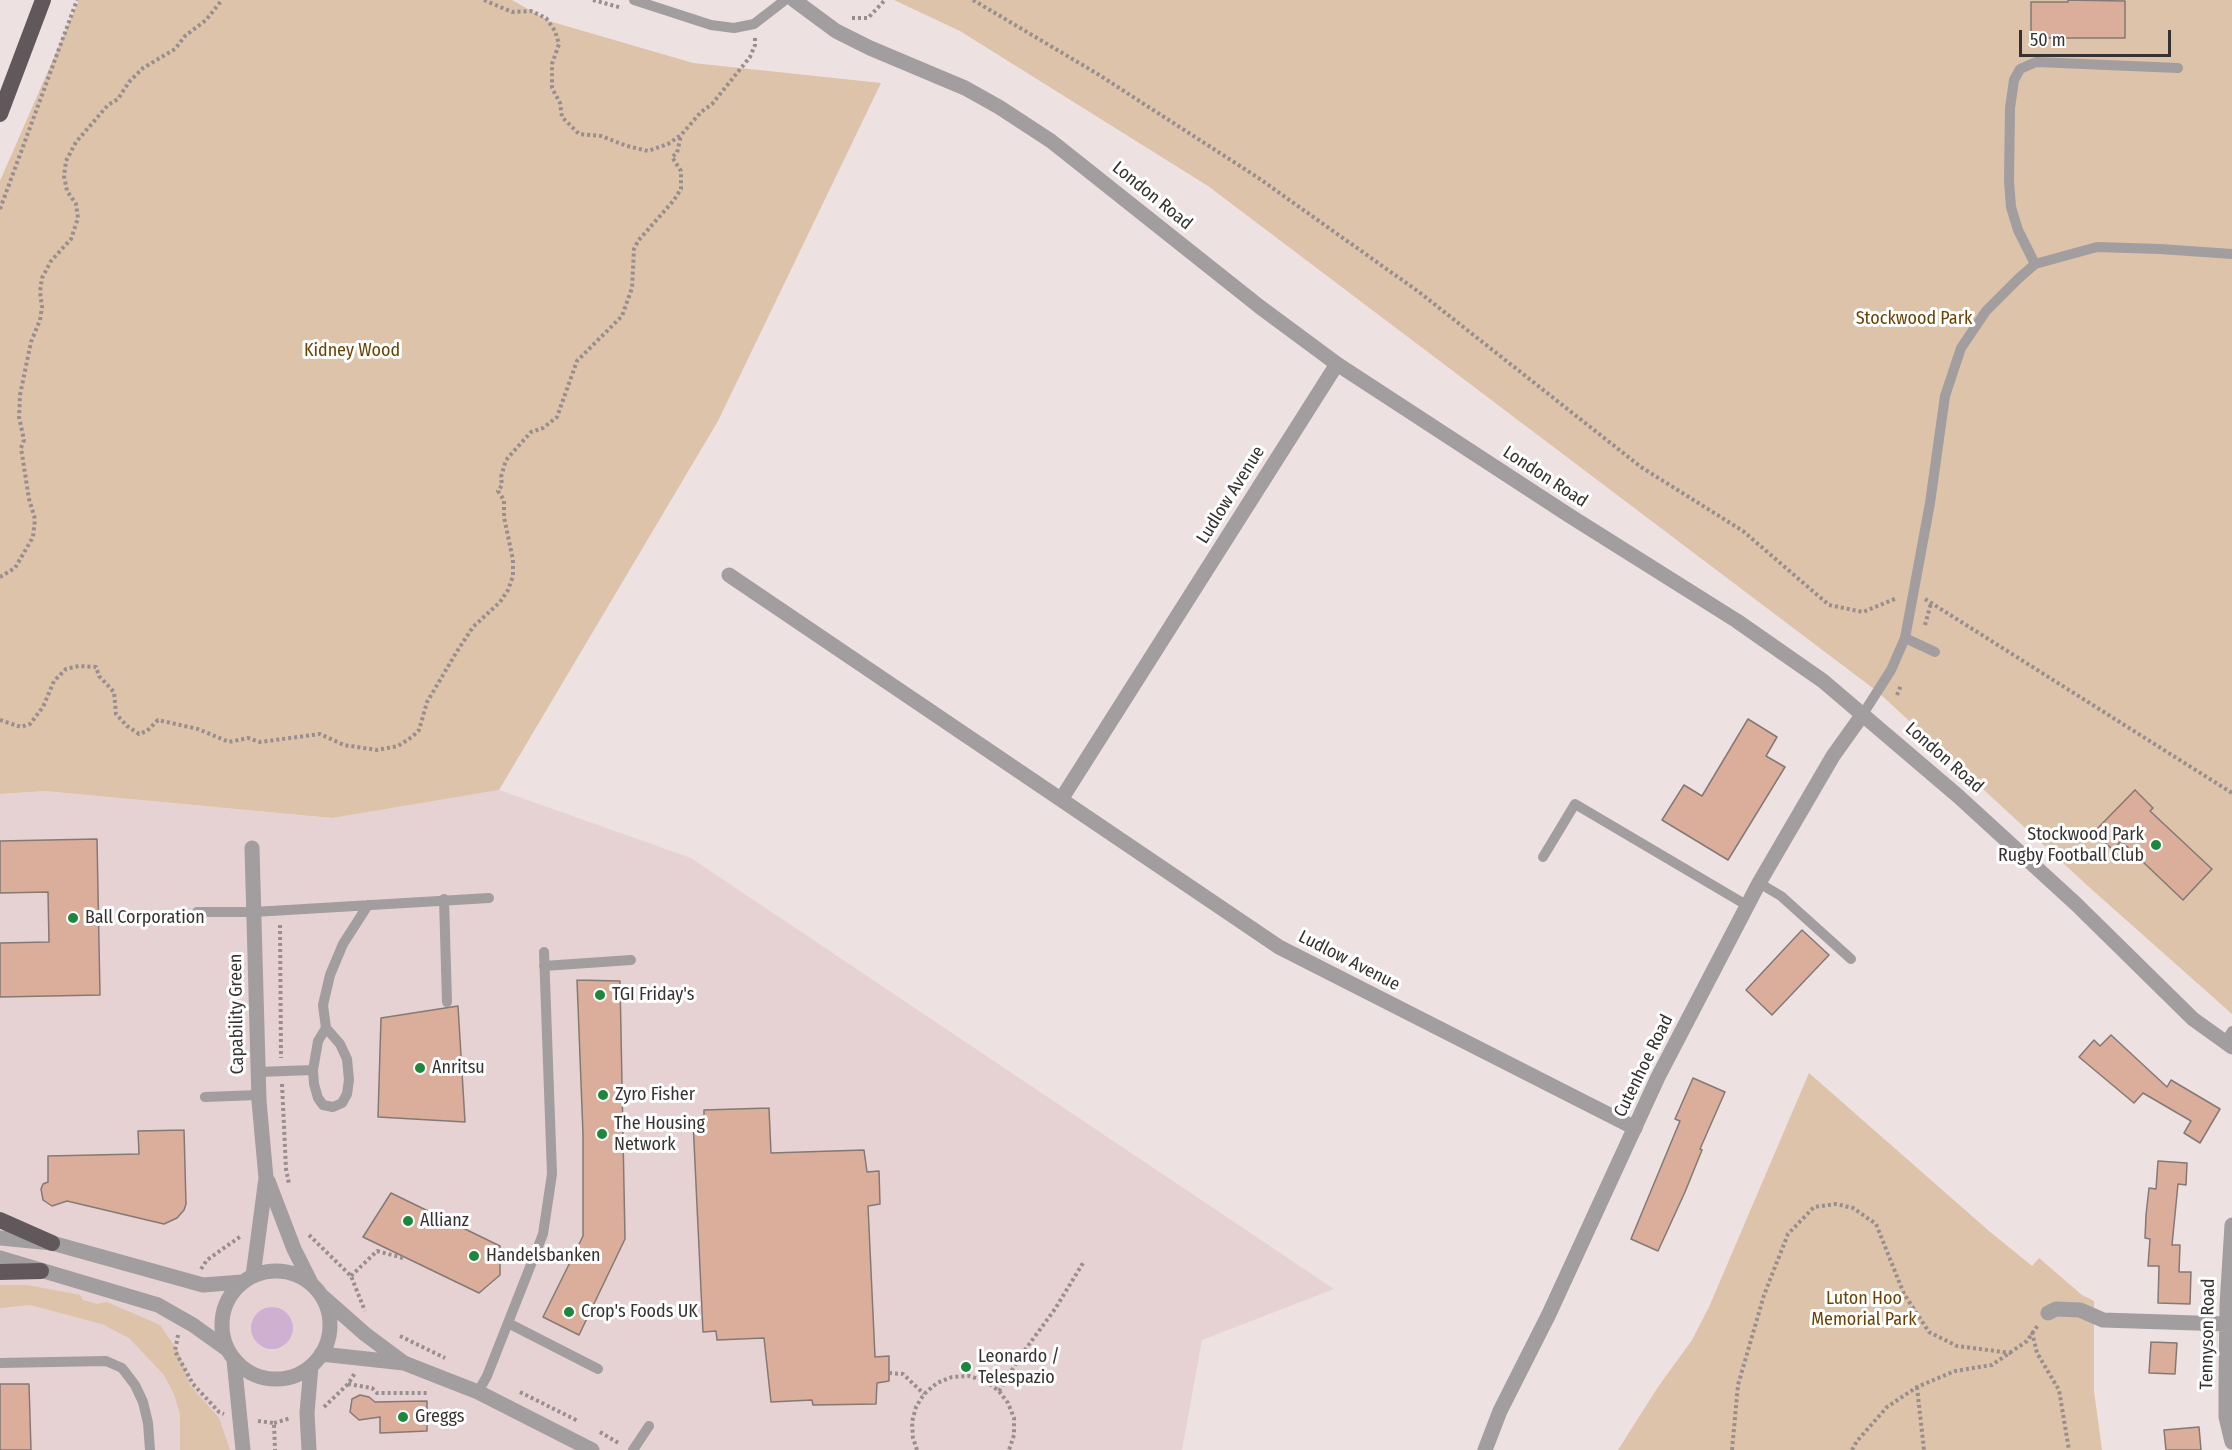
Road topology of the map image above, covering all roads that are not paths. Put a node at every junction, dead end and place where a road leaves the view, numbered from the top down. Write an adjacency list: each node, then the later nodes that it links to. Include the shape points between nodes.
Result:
1 (634, 0): 2 (lane, via 711,25 734,28 754,24)
2 (785, 0)
3 (794, 0): 9 (street, London Road, via 836,31 999,106 1051,141)
4 (42, 5): 6 (highway)
5 (2178, 68): 8 (lane, via 2036,62 2020,69 2014,80 2010,108 2009,181 2013,218)
6 (0, 114)
7 (2232, 254): 8 (lane, via 2097,247)
8 (2035, 264): 11 (lane, via 1986,311 1961,348 1945,396)
9 (1337, 364): 13 (street, London Road, via 1737,621); 14 (street, Ludlow Avenue)
10 (729, 575): 14 (street, Ludlow Avenue)
11 (1905, 638): 12 (lane); 13 (lane, via 1891,670)
12 (1935, 652)
13 (1863, 714): 17 (street, Cutenhoe Road, via 1833,756); 30 (street, London Road, via 2076,904 2193,1019)
14 (1062, 798): 35 (street, Ludlow Avenue, via 1279,947)
15 (252, 848): 23 (street, Capability Green)
16 (1543, 857): 21 (lane, via 1575,804)
17 (1760, 883): 21 (street, Cutenhoe Road); 25 (lane, via 1781,896)
18 (489, 898): 19 (lane)
19 (444, 900): 20 (lane); 28 (lane)
20 (368, 905): 23 (lane); 29 (lane, via 343,944 330,975 323,1005)
21 (1748, 906): 35 (street, Cutenhoe Road)
22 (196, 912): 23 (lane)
23 (254, 912): 32 (street, Capability Green)
24 (544, 952): 27 (lane)
25 (1851, 958)
26 (631, 960): 27 (lane)
27 (544, 966): 47 (lane, via 552,1174 543,1234)
28 (447, 1002)
29 (326, 1028): 31 (lane, via 318,1041); 31 (lane, via 347,1059 349,1080 342,1103 333,1107 323,1105)
30 (2230, 1040)
31 (313, 1070): 32 (lane)
32 (258, 1072): 33 (street, Capability Green)
33 (258, 1095): 34 (lane); 36 (street, Capability Green)
34 (205, 1097)
35 (1635, 1128): 62 (street, Cutenhoe Road)
36 (267, 1178): 44 (street); 45 (street, via 294,1249)
37 (0, 1220): 40 (highway)
38 (2232, 1226): 48 (street, Tennyson Road)
39 (0, 1238): 40 (street)
40 (52, 1243): 44 (street, via 203,1285)
41 (0, 1258): 42 (street)
42 (41, 1271): 43 (highway); 49 (street, via 158,1305 193,1325)
43 (0, 1272)
44 (248, 1279): 45 (street, via 276,1271 289,1272); 49 (street, via 230,1296 223,1314 222,1332)
45 (317, 1290): 50 (street, via 330,1325); 52 (street)
46 (2048, 1313): 48 (street, via 2056,1309 2080,1310 2103,1320)
47 (508, 1323): 53 (lane); 54 (lane)
48 (2227, 1324): 56 (street, Tennyson Road, via 2226,1417)
49 (231, 1355): 50 (street, via 247,1371 280,1378); 58 (street)
50 (316, 1360): 52 (street); 59 (street, via 307,1413)
51 (0, 1363): 57 (lane, via 106,1361 122,1368 143,1402)
52 (404, 1363): 54 (street)
53 (598, 1369)
54 (478, 1392): 60 (street)
55 (649, 1426): 61 (lane)
56 (2232, 1442)
57 (150, 1450)
58 (243, 1450)
59 (309, 1450)
60 (592, 1450)
61 (633, 1450)
62 (1485, 1450)

